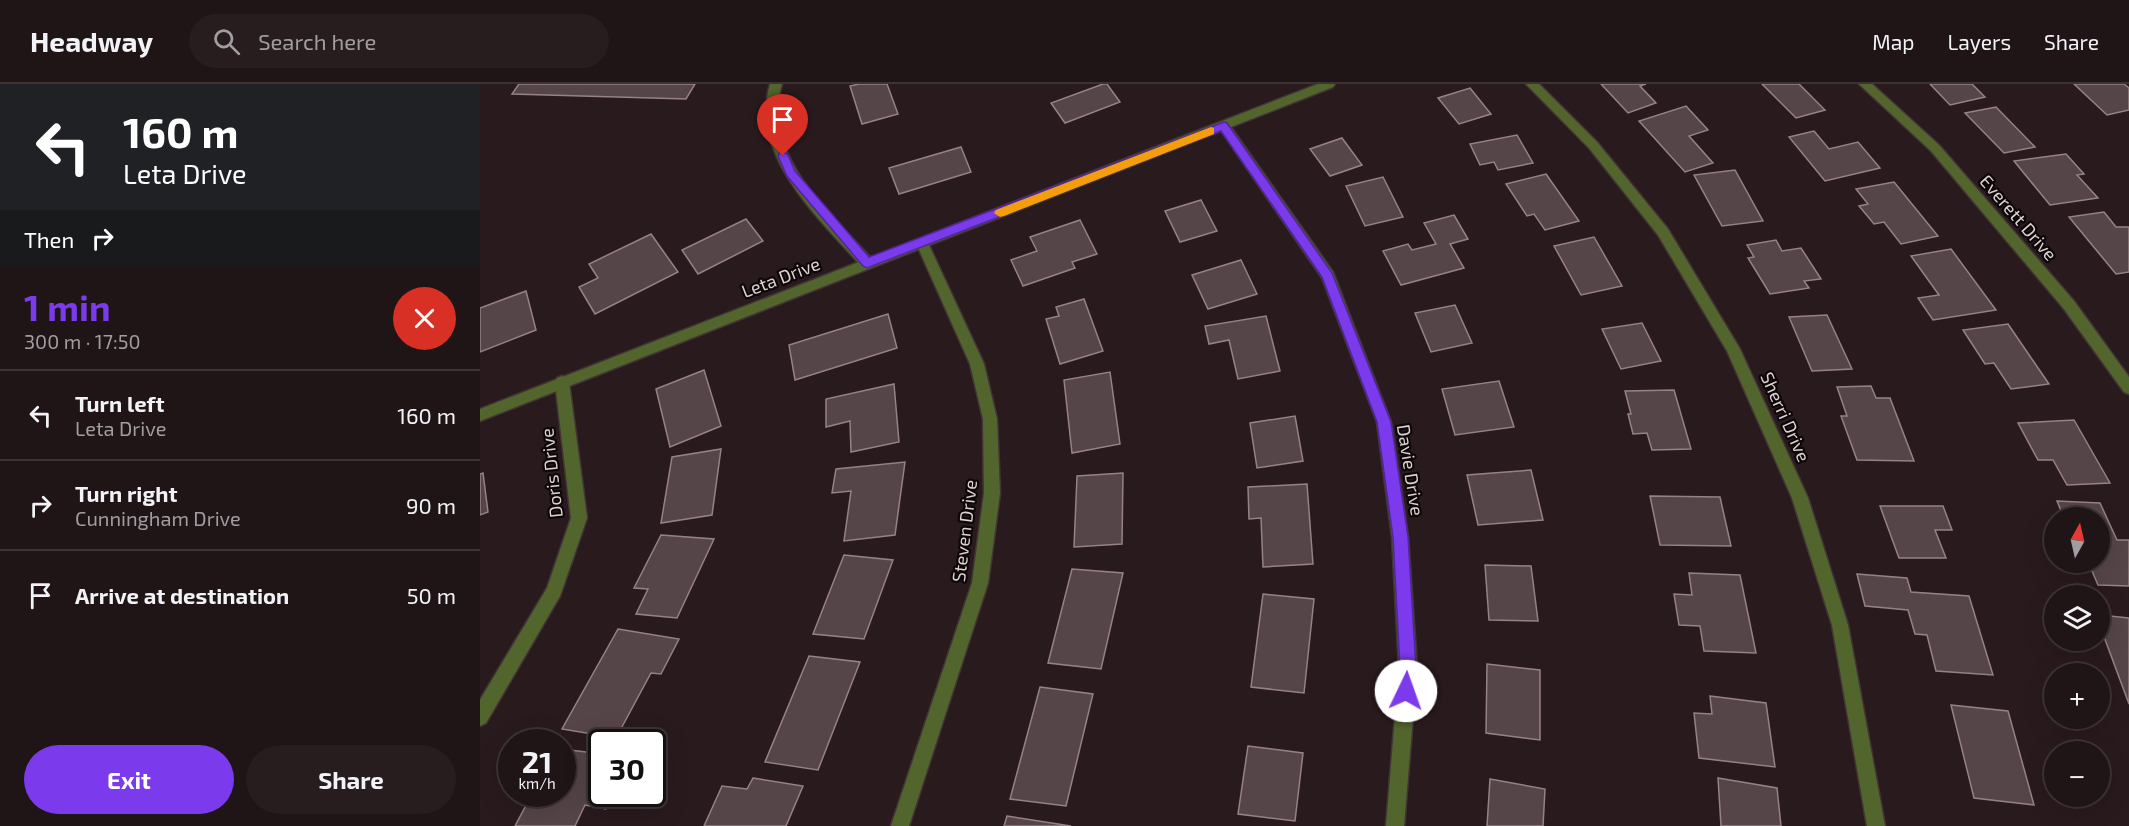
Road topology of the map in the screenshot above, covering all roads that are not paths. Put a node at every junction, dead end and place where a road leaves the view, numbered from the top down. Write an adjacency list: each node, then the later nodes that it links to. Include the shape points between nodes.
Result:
1 (776, 84): 7 (street, via 771,107 776,139 791,173)
2 (1329, 84): 5 (street, Leta Drive)
3 (1532, 84): 14 (street, Sherri Drive, via 1593,145 1663,232 1733,349 1800,498 1839,626)
4 (1866, 84): 9 (street, Everett Drive, via 1935,148 2069,305)
5 (1224, 126): 6 (street, Leta Drive); 13 (street, Davie Drive, via 1328,276 1384,422 1401,537 1408,668)
6 (922, 243): 7 (street, Leta Drive); 12 (street, Steven Drive, via 977,364 990,419 992,493 980,583)
7 (867, 263): 8 (street, Leta Drive)
8 (562, 382): 10 (street, Leta Drive); 11 (street, Doris Drive, via 579,518 554,591)
9 (2129, 388)
10 (480, 414)
11 (480, 717)
12 (900, 826)
13 (1395, 826)
14 (1876, 826)

